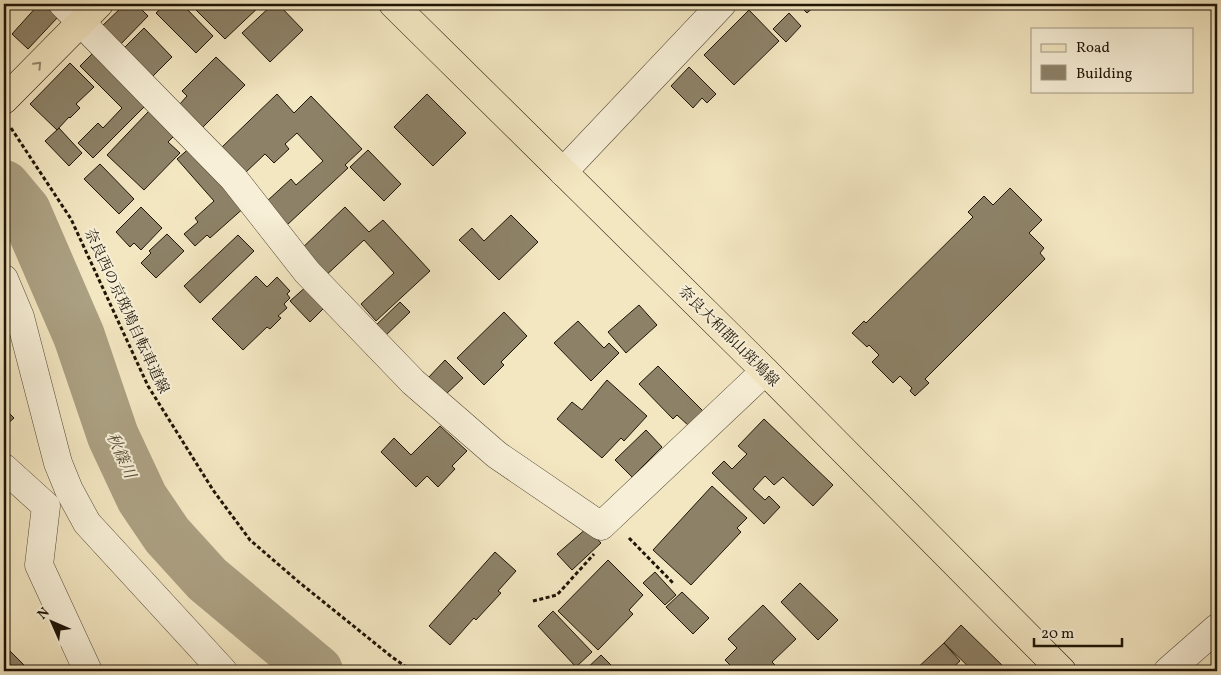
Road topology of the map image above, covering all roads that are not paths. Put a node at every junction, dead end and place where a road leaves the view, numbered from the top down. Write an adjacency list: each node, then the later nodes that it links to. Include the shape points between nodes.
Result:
1 (392, 4): 5 (main road, 奈良大和郡山斑鳩線)
2 (722, 4): 5 (street)
3 (81, 10): 4 (main road, one-way to 3); 7 (street, via 234,180 307,272 414,382 497,455 601,526 614,523)
4 (6, 112)
5 (563, 172): 7 (main road, 奈良大和郡山斑鳩線)
6 (4, 278): 8 (street, via 20,317)
7 (765, 371): 12 (main road, 奈良大和郡山斑鳩線)
8 (58, 463): 10 (street); 14 (street, via 87,523)
9 (4, 468): 10 (street)
10 (46, 506): 13 (street, via 39,565)
11 (1217, 628): 15 (street)
12 (1055, 669)
13 (88, 671)
14 (223, 671)
15 (1168, 671)

